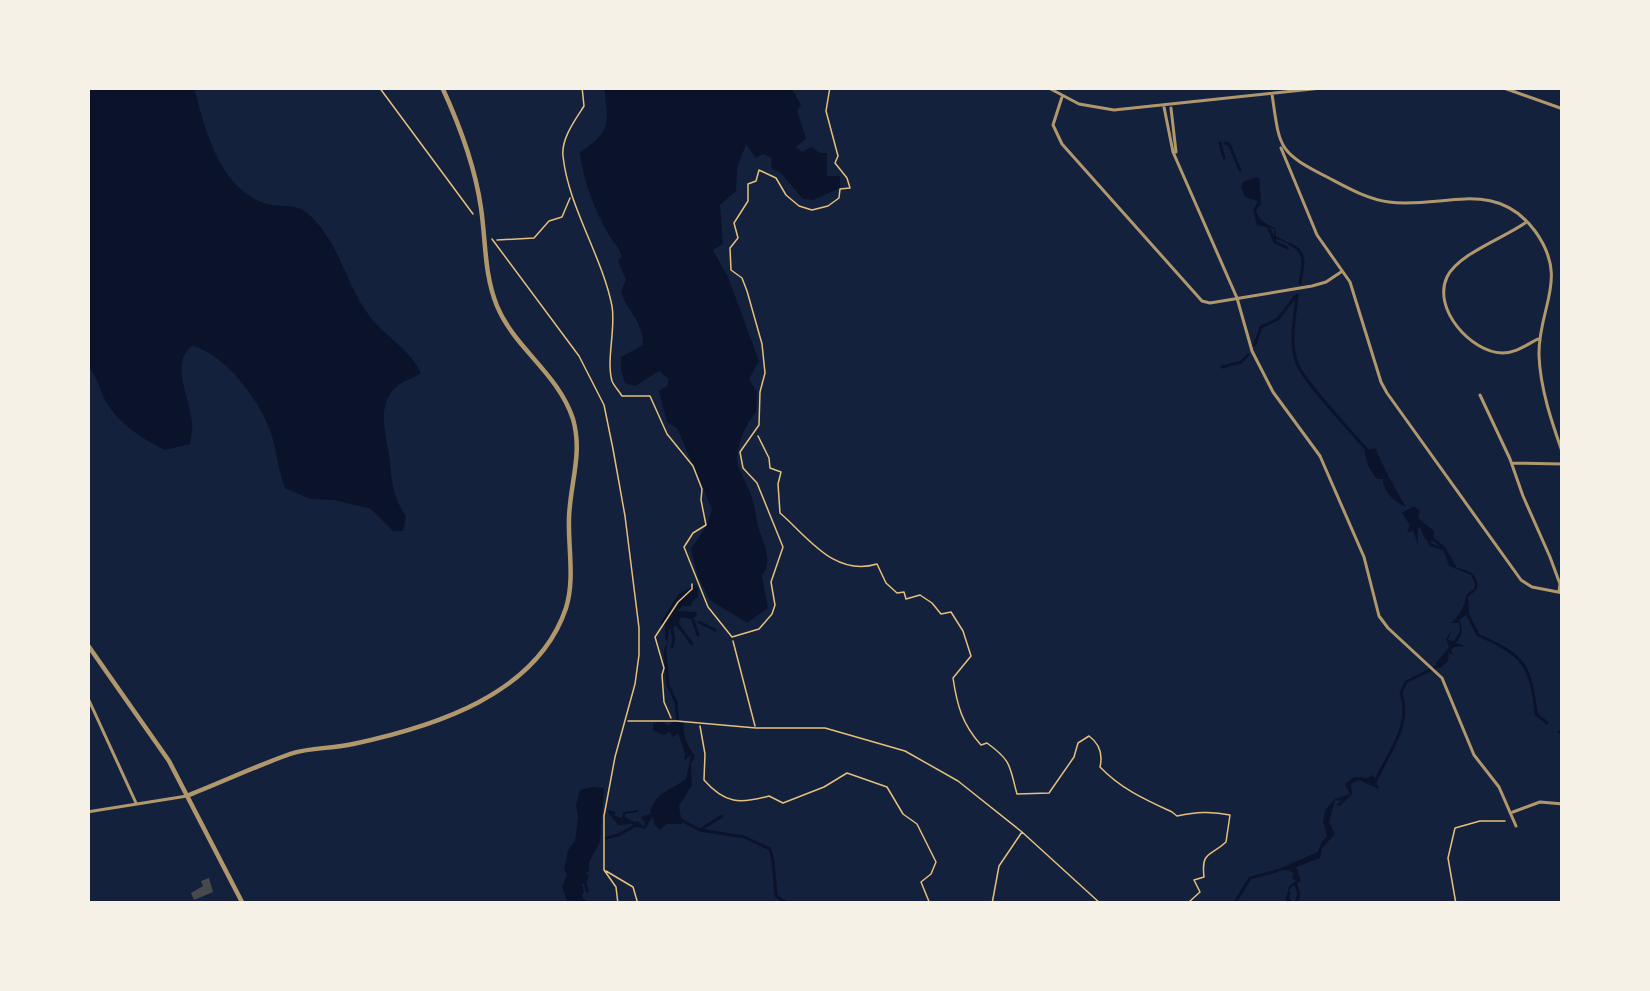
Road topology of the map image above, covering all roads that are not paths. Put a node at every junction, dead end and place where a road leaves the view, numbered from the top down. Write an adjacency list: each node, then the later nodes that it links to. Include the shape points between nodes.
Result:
1 (442, 87): 21 (street, via 465,140 499,309 562,393 577,434 563,616 525,670 449,716 353,745 292,753)
2 (1047, 87): 6 (street)
3 (1331, 87): 5 (street)
4 (1501, 87): 8 (street)
5 (1272, 94): 7 (street); 9 (street)
6 (1063, 97): 7 (street, via 1101,110); 12 (street, via 1053,125 1071,154 1202,301)
7 (1167, 107): 12 (street, via 1171,145)
8 (1563, 109)
9 (1280, 143): 10 (street, via 1296,161 1376,199 1487,200); 11 (street, via 1317,235)
10 (1527, 221): 13 (street, via 1552,273); 13 (street, via 1459,263 1443,300 1488,350 1512,352)
11 (1342, 270): 12 (street, via 1320,284); 18 (street, via 1393,401 1522,582)
12 (1238, 298): 25 (street, via 1268,383 1324,463 1382,620 1448,689 1474,755)
13 (1540, 339): 15 (street)
14 (1480, 395): 16 (street)
15 (1563, 454)
16 (1512, 463): 17 (street); 18 (street)
17 (1563, 464)
18 (1561, 592)
19 (88, 648): 21 (street)
20 (87, 696): 22 (street)
21 (189, 795): 22 (street); 27 (street)
22 (136, 803): 24 (street)
23 (1563, 804): 25 (street, via 1540,802)
24 (87, 812)
25 (1512, 816): 26 (street)
26 (1516, 826)
27 (243, 904)

